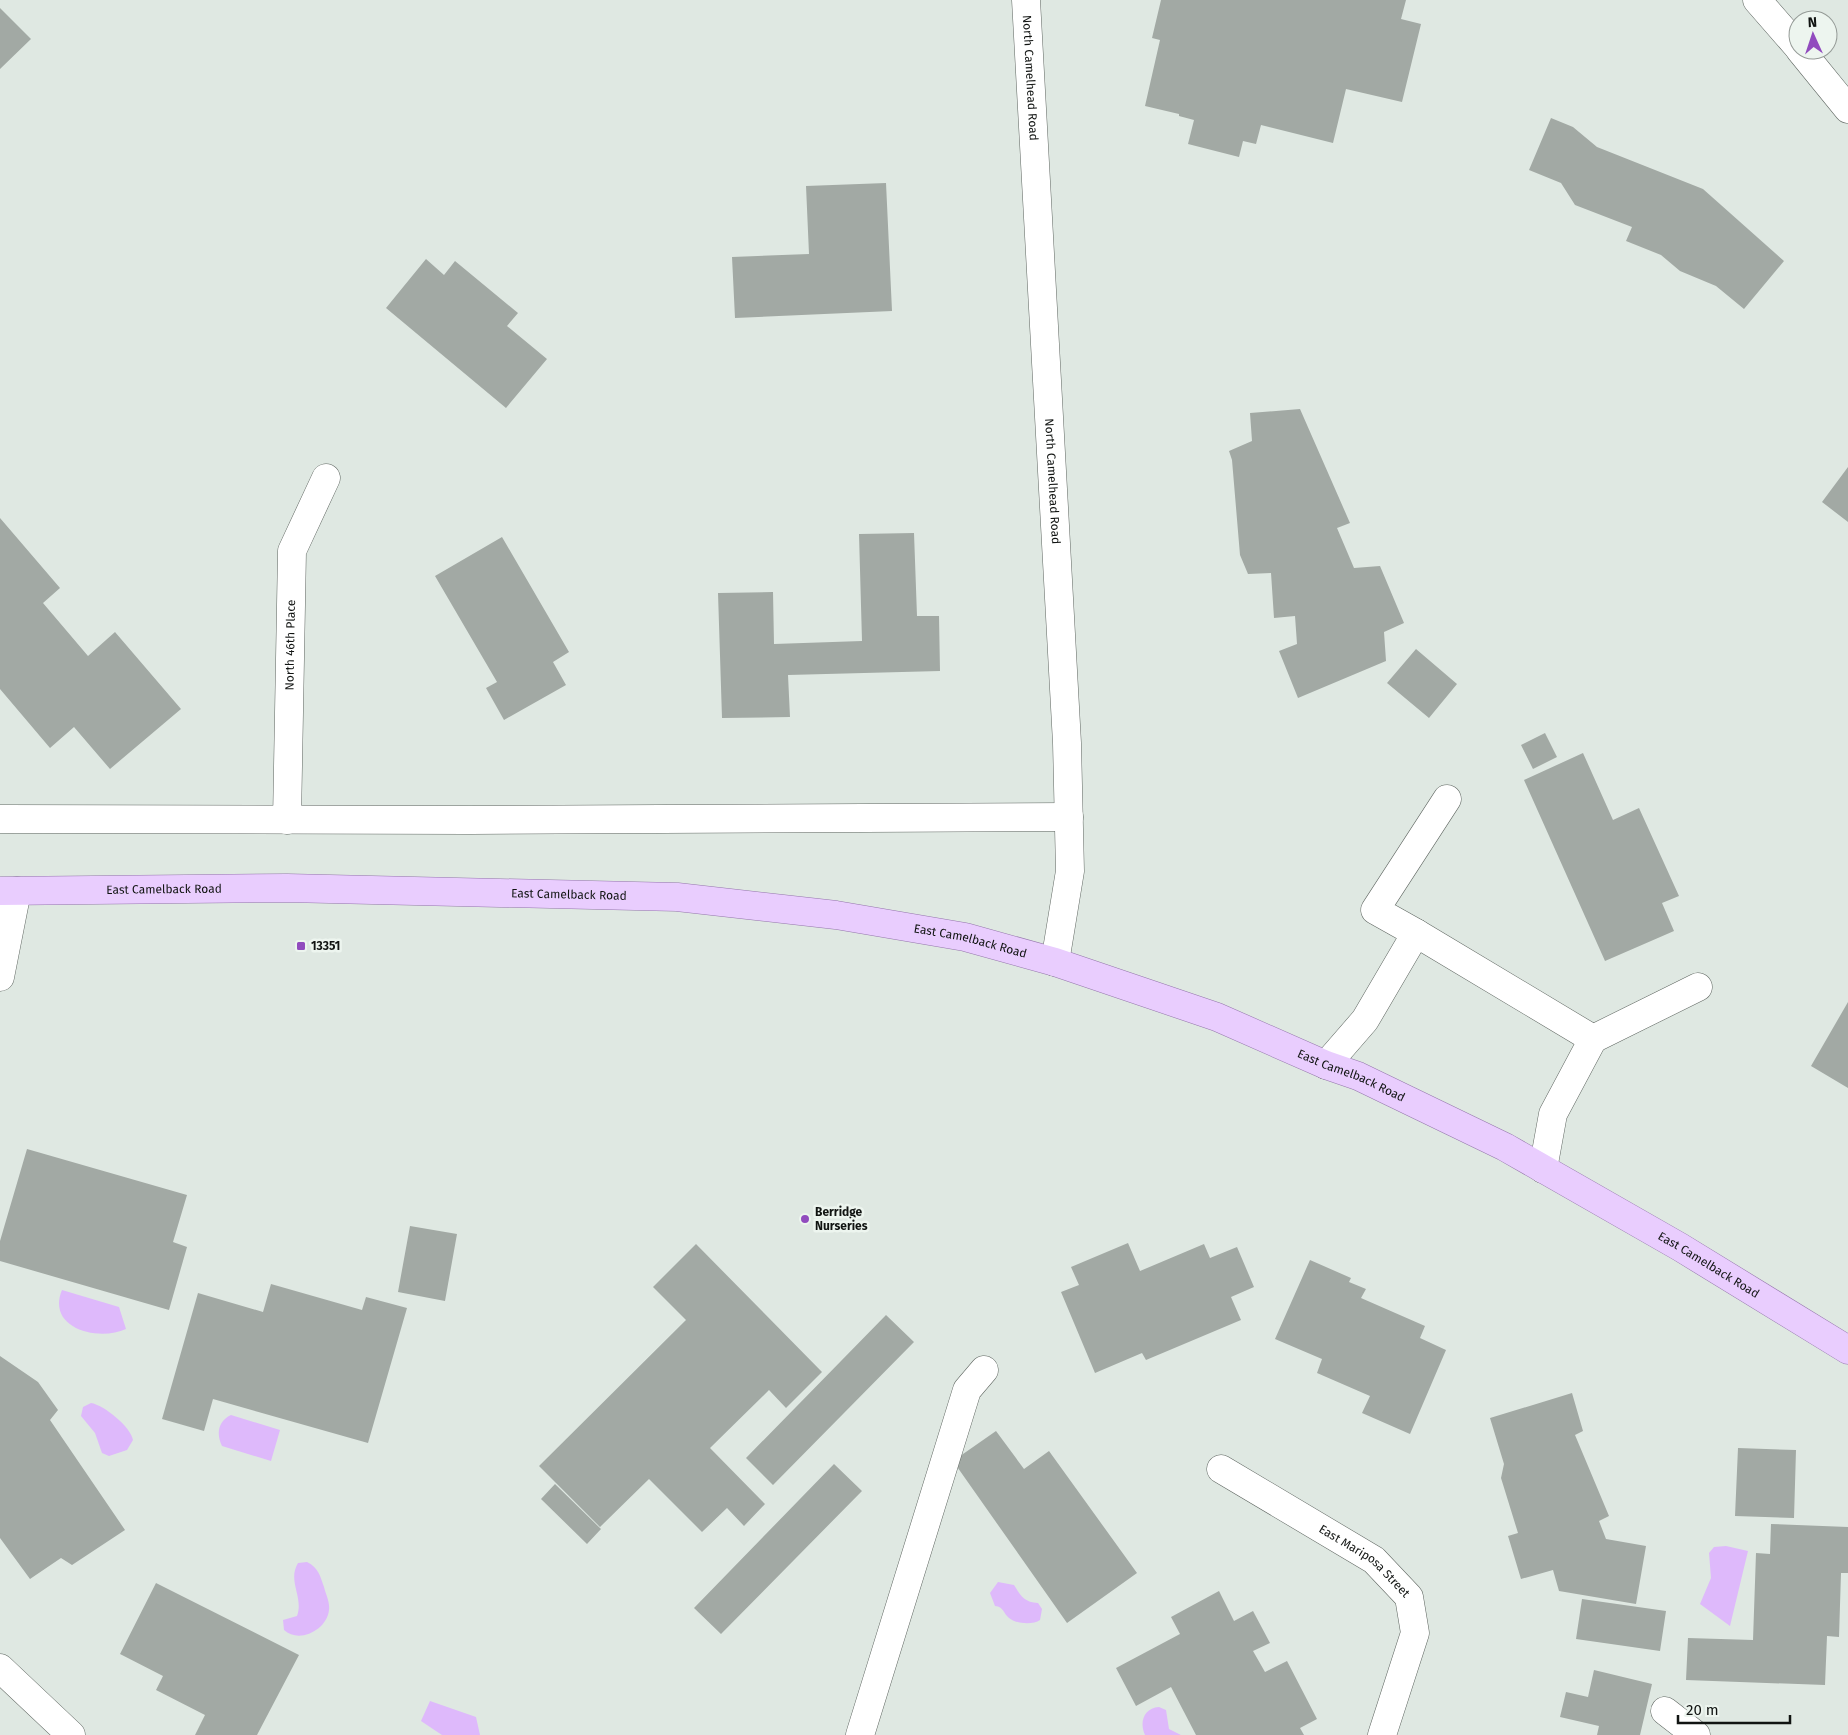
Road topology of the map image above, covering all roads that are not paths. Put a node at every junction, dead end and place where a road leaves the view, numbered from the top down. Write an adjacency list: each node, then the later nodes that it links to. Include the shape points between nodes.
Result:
1 (1026, 0): 8 (street, North Camelhead Road)
2 (1758, 0): 3 (street)
3 (1788, 35)
4 (1808, 60): 5 (street)
5 (1848, 109)
6 (326, 478): 10 (street, North 46th Place, via 292,551)
7 (1447, 799): 12 (street, via 1375,910)
8 (1069, 817): 10 (street); 13 (street, North Camelhead Road, via 1070,871)
9 (0, 819): 10 (street)
10 (287, 820)
11 (8, 891): 13 (main road, East Camelback Road, via 278,888 677,897 836,915 965,937); 14 (street)
12 (1416, 933): 16 (street); 17 (street, via 1365,1020)
13 (1055, 962): 17 (main road, East Camelback Road, via 1217,1017)
14 (0, 977)
15 (1698, 987): 16 (street)
16 (1593, 1039): 18 (street, via 1553,1114)
17 (1326, 1065): 18 (main road, East Camelback Road, via 1505,1147)
18 (1543, 1169): 19 (main road, East Camelback Road, via 1680,1247)
19 (1848, 1350)
20 (984, 1370): 25 (street, via 967,1390)
21 (1221, 1469): 26 (street, East Mariposa Street, via 1374,1560 1409,1597 1415,1632)
22 (0, 1668): 24 (street)
23 (1665, 1712): 27 (street)
24 (71, 1735)
25 (860, 1735)
26 (1382, 1735)
27 (1696, 1735)

